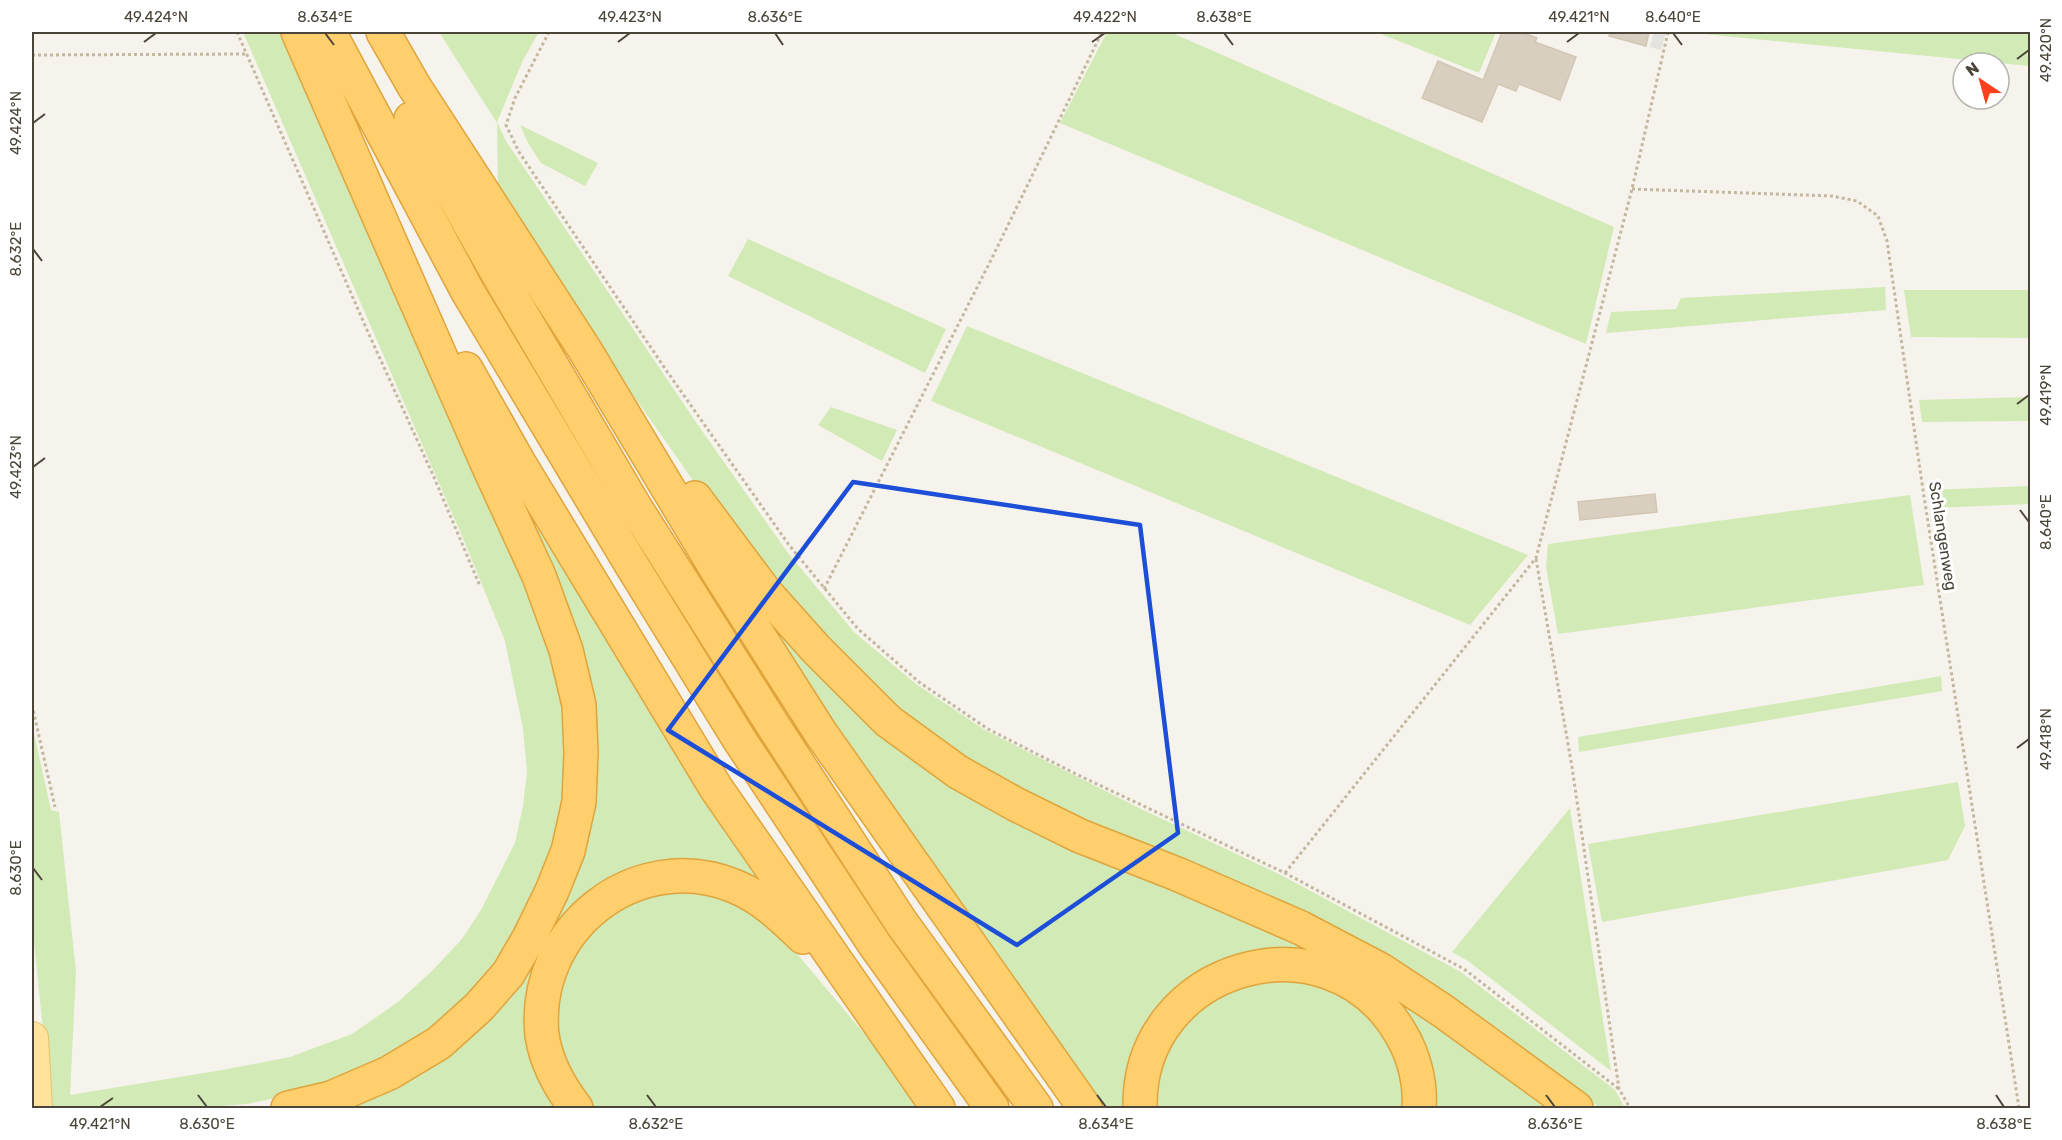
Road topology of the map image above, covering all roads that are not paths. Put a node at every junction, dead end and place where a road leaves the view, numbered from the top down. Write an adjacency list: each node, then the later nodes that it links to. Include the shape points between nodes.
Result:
1 (298, 32): 5 (highway)
2 (329, 32): 13 (highway, via 468,292 655,603 875,945)
3 (365, 32): 14 (highway, via 498,274 635,507 901,922)
4 (383, 32): 6 (highway)
5 (379, 213): 7 (highway, via 519,463 716,788); 10 (highway, via 539,576 566,650 579,705 579,802 568,851 552,891 508,974 479,1007 439,1043 389,1074 331,1098)
6 (585, 350): 15 (highway, via 820,732); 18 (highway, via 766,593 888,721 958,772 1017,805 1080,836 1301,928 1381,970)
7 (876, 1019): 11 (highway, via 798,932 752,894 713,879 672,876 651,880 612,895 580,921 548,974 541,1015 542,1036 554,1076); 12 (highway)
8 (33, 1048): 9 (main road)
9 (36, 1108)
10 (288, 1108)
11 (576, 1108)
12 (938, 1108)
13 (992, 1108)
14 (1036, 1108)
15 (1085, 1108)
16 (1140, 1108): 17 (highway, via 1148,1057 1156,1038 1180,1005 1232,972 1272,964 1293,964 1333,974 1383,1009 1406,1043 1413,1062)
17 (1419, 1108)
18 (1576, 1108)

